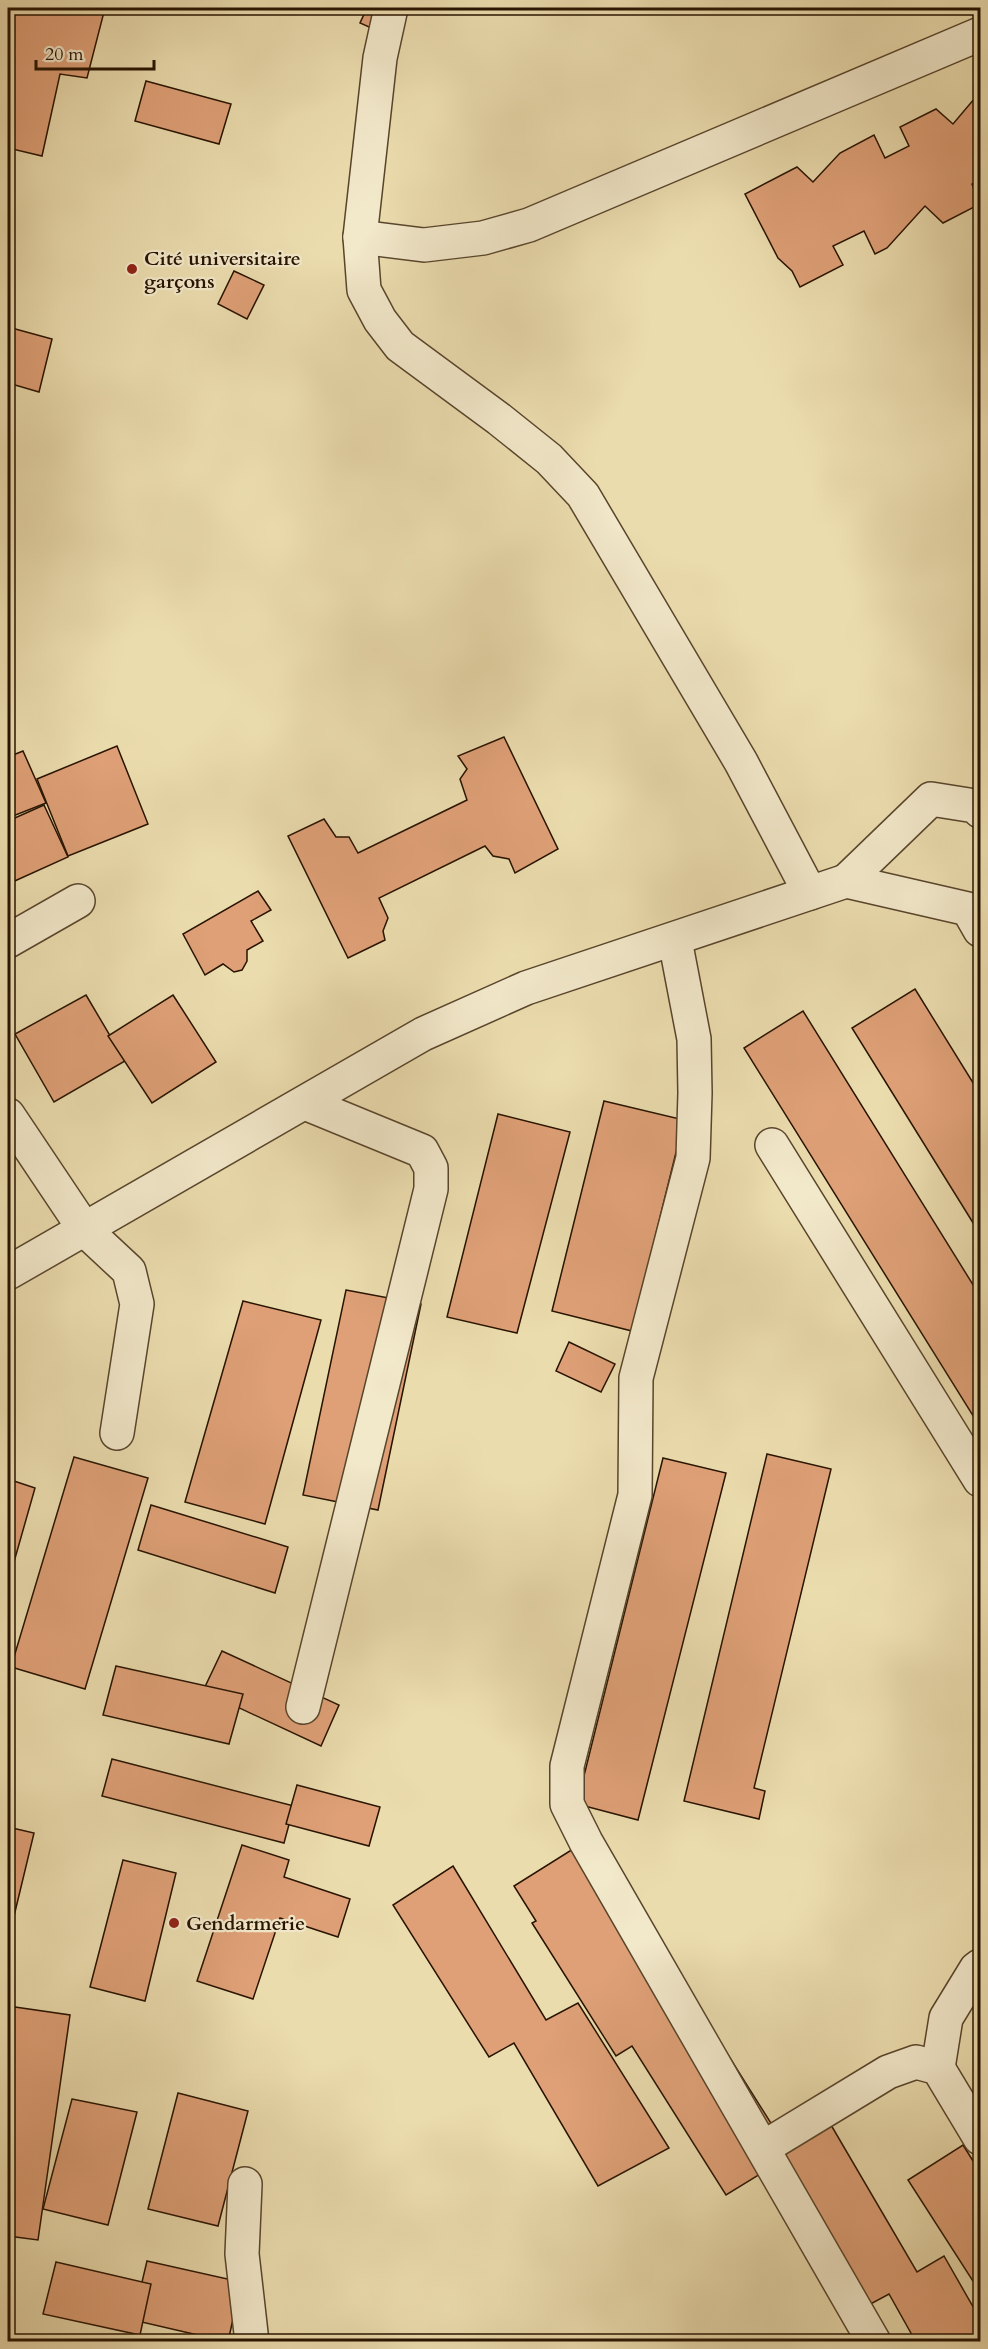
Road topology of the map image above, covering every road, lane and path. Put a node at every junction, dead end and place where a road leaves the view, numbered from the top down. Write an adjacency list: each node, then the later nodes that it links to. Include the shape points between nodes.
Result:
1 (391, 8): 3 (street, via 380,58)
2 (981, 34): 3 (street, via 529,225 483,238 424,245)
3 (360, 237): 8 (street, via 364,290 400,346 541,453 583,495 741,762)
4 (981, 780): 5 (street)
5 (932, 799): 6 (street, via 975,806); 7 (street)
6 (981, 811)
7 (846, 881): 8 (street); 10 (street)
8 (810, 893): 11 (street)
9 (78, 901): 12 (street)
10 (976, 913)
11 (675, 940): 13 (street, via 516,993 423,1034); 24 (street, via 694,1039 693,1158 636,1378 635,1495 567,1766 567,1804)
12 (8, 941)
13 (305, 1103): 16 (street); 20 (street, via 422,1151 431,1168 431,1189)
14 (8, 1115): 16 (street)
15 (772, 1145): 19 (street)
16 (85, 1230): 17 (street); 18 (street, via 129,1271 137,1304)
17 (8, 1274)
18 (117, 1432)
19 (981, 1480)
20 (303, 1707)
21 (981, 1966): 22 (street, via 946,2018)
22 (938, 2068): 23 (street); 24 (street, via 916,2062 888,2072)
23 (981, 2138)
24 (763, 2148): 27 (street)
25 (245, 2184): 26 (street, via 242,2254)
26 (252, 2342)
27 (874, 2342)

